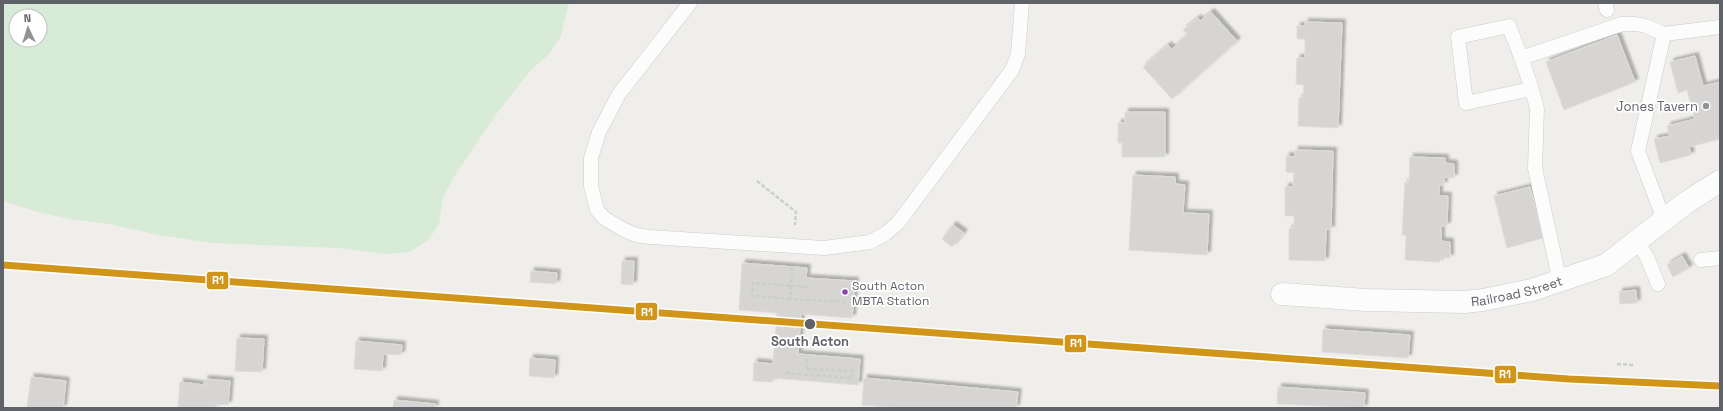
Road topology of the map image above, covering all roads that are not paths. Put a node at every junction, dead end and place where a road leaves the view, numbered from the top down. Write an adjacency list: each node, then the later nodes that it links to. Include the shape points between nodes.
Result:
1 (690, 3): 2 (lane, via 619,94 605,117 594,146 591,165 591,186 597,210 612,225 636,235 824,248 870,242 898,223 1015,66)
2 (1022, 3)
3 (1720, 27): 4 (lane)
4 (1664, 34): 5 (lane, via 1646,26 1622,24); 8 (lane, via 1638,151)
5 (1521, 58): 6 (lane); 6 (lane, via 1509,26 1458,37 1466,103)
6 (1531, 89): 12 (lane, via 1537,113 1535,168)
7 (1720, 181): 8 (street, Railroad Street)
8 (1664, 220): 9 (street, Railroad Street)
9 (1637, 241): 12 (street, Railroad Street, via 1606,265); 13 (lane)
10 (1720, 258): 11 (lane)
11 (1701, 260)
12 (1560, 282): 14 (street, Railroad Street, via 1500,297 1464,302 1366,300)
13 (1658, 284)
14 (1282, 294)

